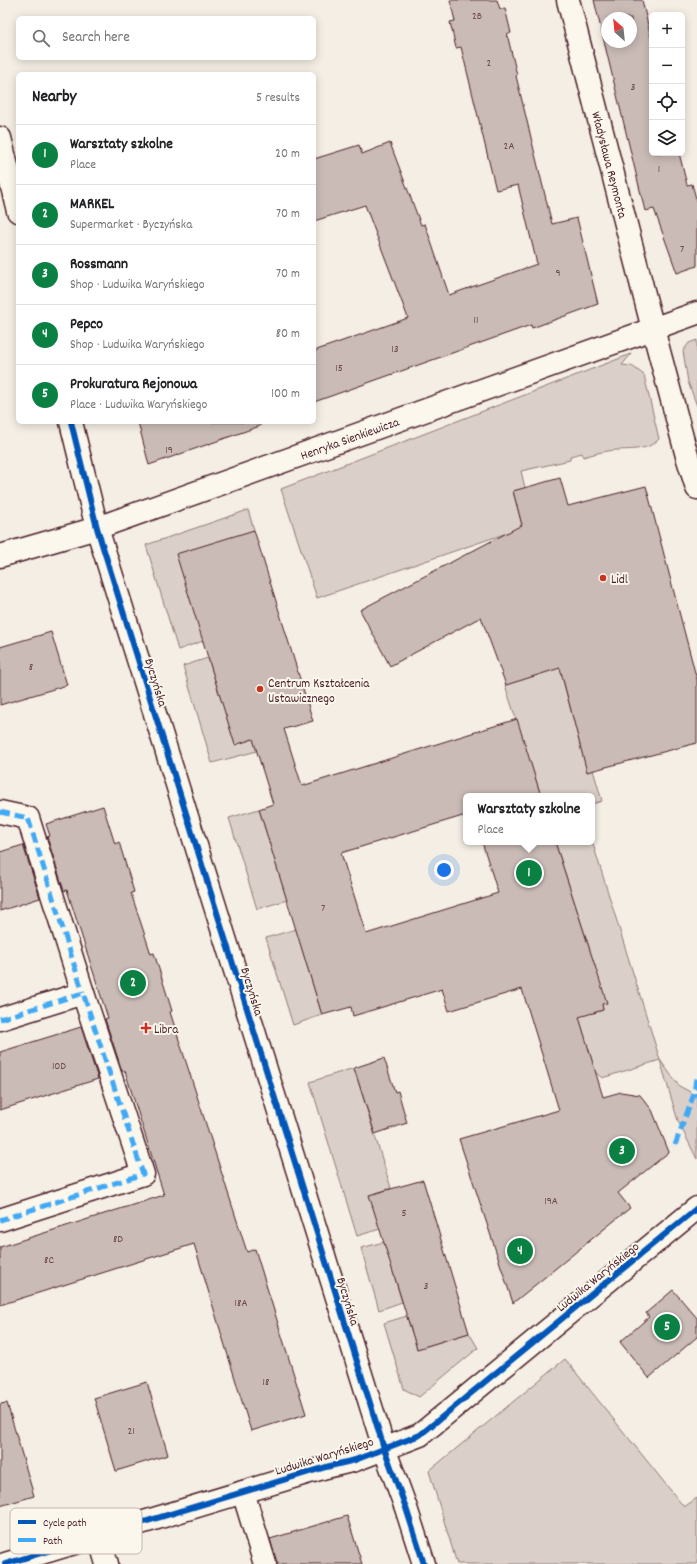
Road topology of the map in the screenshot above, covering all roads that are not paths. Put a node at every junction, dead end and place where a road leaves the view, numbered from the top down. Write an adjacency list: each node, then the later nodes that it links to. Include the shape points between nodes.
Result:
1 (568, 0): 5 (street, Władysława Reymonta)
2 (0, 138): 3 (street)
3 (16, 203)
4 (697, 313): 5 (street, Henryka Sienkiewicza)
5 (653, 329): 7 (street, Władysława Reymonta); 8 (street, Henryka Sienkiewicza)
6 (71, 424): 8 (street, Byczyńska)
7 (697, 488)
8 (97, 528): 9 (street, Henryka Sienkiewicza); 15 (street, Byczyńska)
9 (0, 556)
10 (0, 812): 11 (street, via 28,818)
11 (83, 993): 12 (street); 14 (street, via 143,1174)
12 (0, 1019)
13 (697, 1208): 15 (street, Ludwika Waryńskiego, via 434,1426 420,1435)
14 (0, 1220)
15 (384, 1448): 16 (street, Ludwika Waryńskiego, via 355,1460); 23 (street, Byczyńska)
16 (243, 1492): 17 (street, Ludwika Waryńskiego); 22 (street)
17 (142, 1524)
18 (40, 1554): 20 (street, Ludwika Waryńskiego)
19 (104, 1554): 21 (street)
20 (5, 1564)
21 (107, 1564)
22 (265, 1564)
23 (424, 1564)

